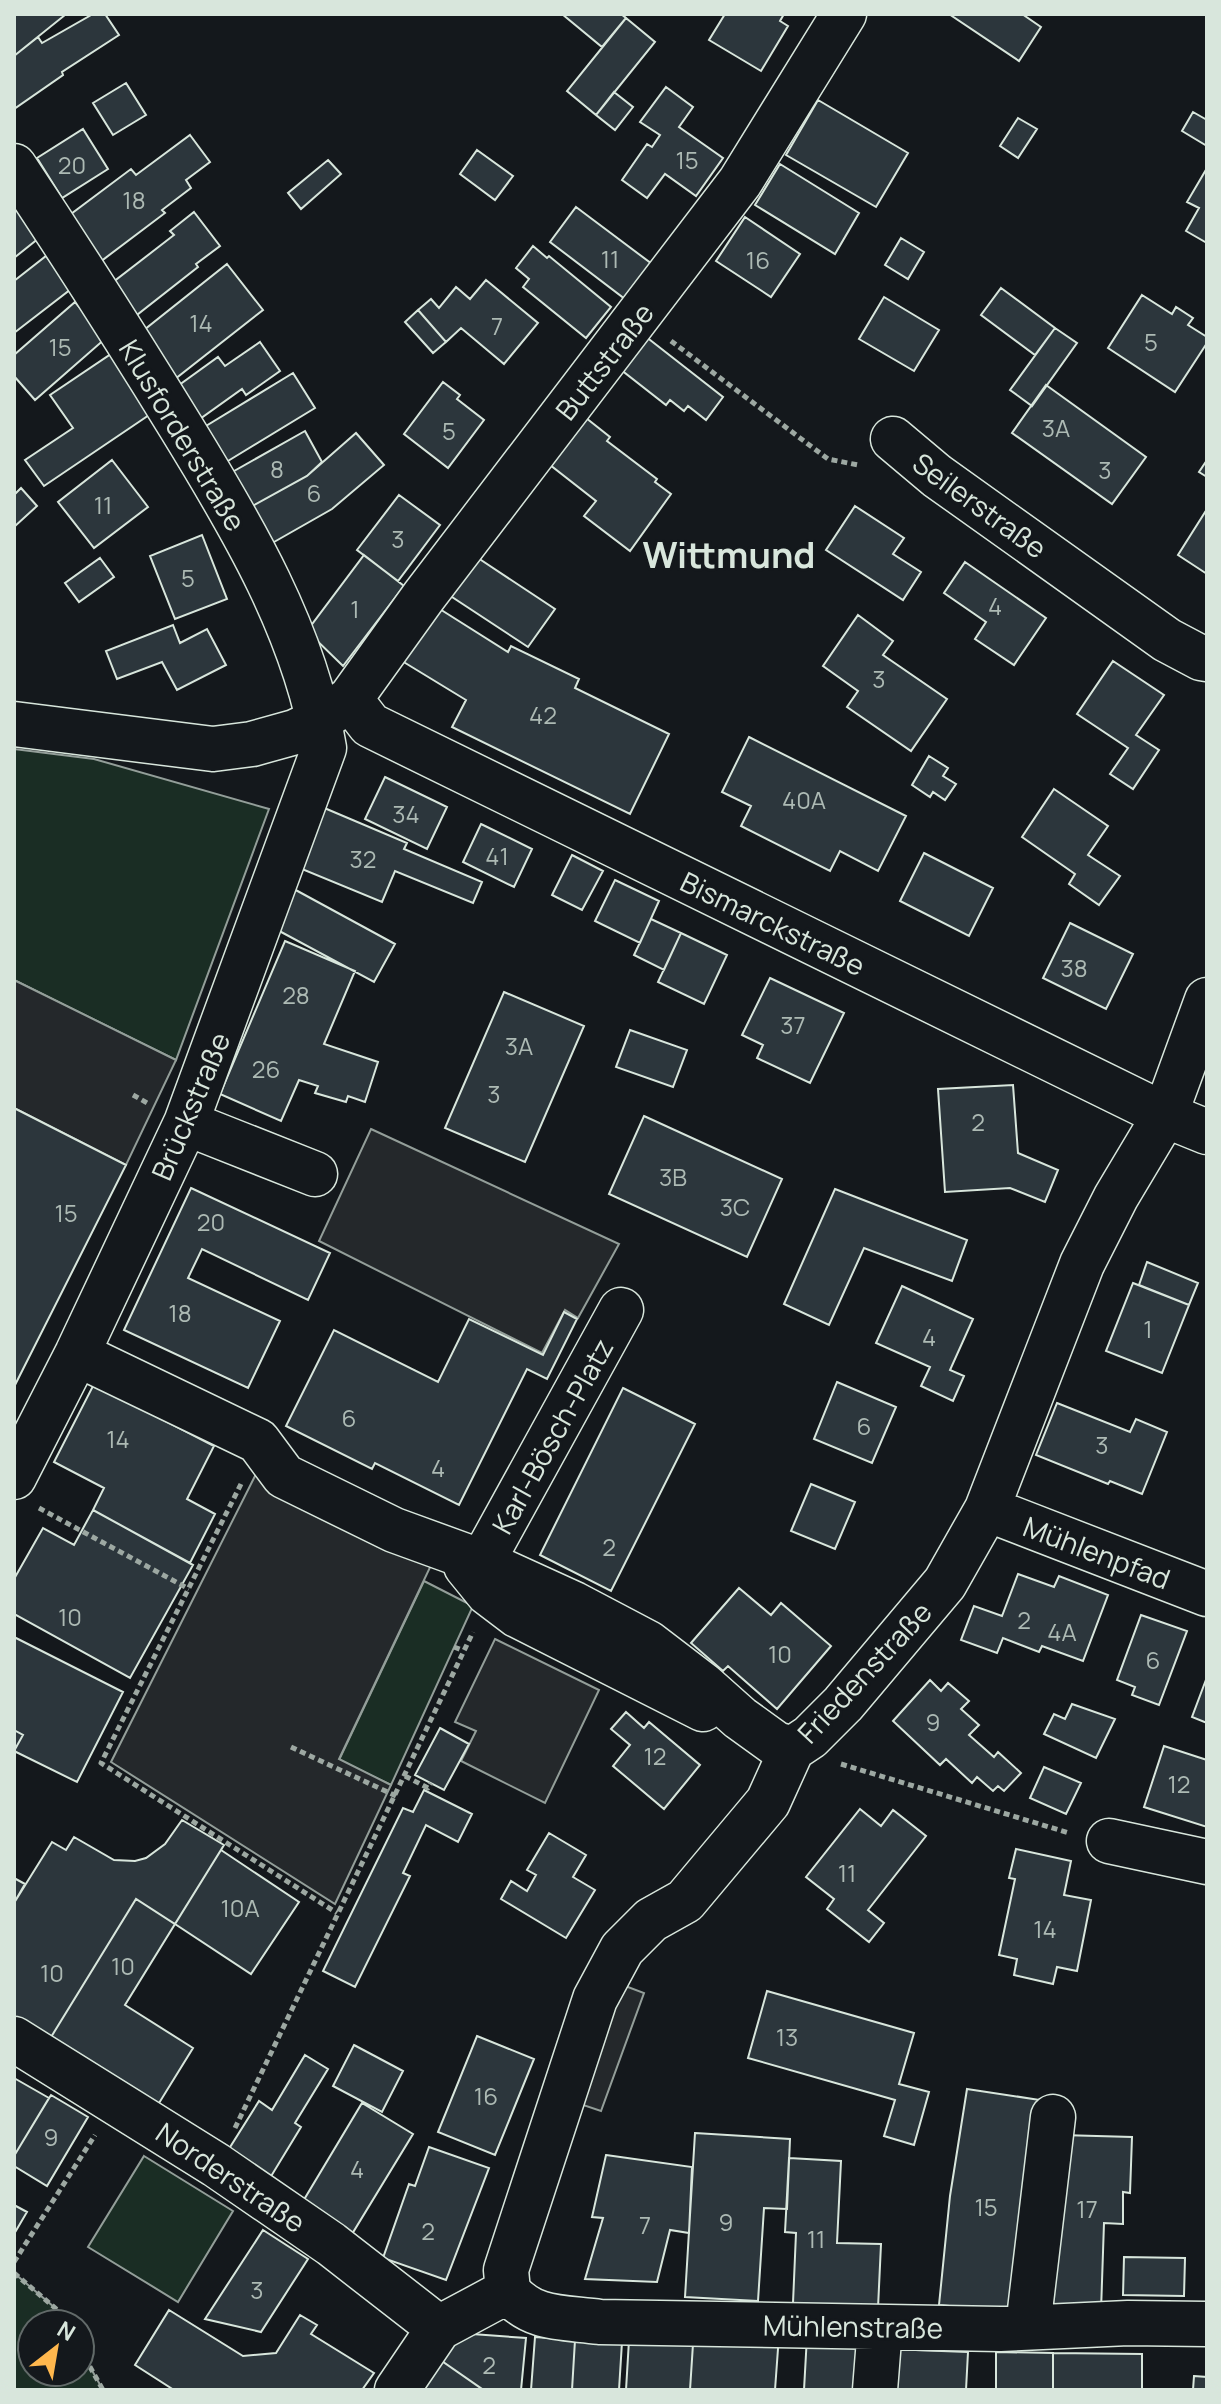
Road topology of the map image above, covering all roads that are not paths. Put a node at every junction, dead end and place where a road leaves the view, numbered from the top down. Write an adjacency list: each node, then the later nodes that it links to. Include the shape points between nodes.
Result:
1 (844, 14): 5 (street, Buttstraße, via 740,182)
2 (14, 166): 5 (street, Klusforderstraße, via 219,489)
3 (893, 439): 4 (street, Seilerstraße, via 1167,640)
4 (1207, 659)
5 (335, 710): 6 (street, via 295,732 213,749); 8 (street, Bismarckstraße); 9 (street, Brückstraße)
6 (14, 724)
7 (1207, 1000): 8 (street, Friedenstraße)
8 (1165, 1115): 10 (street, Bismarckstraße); 15 (street, Friedenstraße, via 1082,1264)
9 (186, 1123): 11 (street); 13 (street, Brückstraße)
10 (1207, 1132)
11 (315, 1174)
12 (621, 1310): 16 (street, Karl-Bösch-Platz)
13 (77, 1354): 14 (street, Brückstraße); 16 (street, Karl-Bösch-Platz, via 258,1441 284,1476)
14 (21, 1489)
15 (987, 1509): 17 (street, Mühlenpfad); 18 (street, Friedenstraße, via 945,1583 843,1704)
16 (477, 1571): 18 (street, Karl-Bösch-Platz, via 574,1604 648,1643 740,1718)
17 (1207, 1594)
18 (792, 1749): 23 (street, Friedenstraße, via 768,1802 685,1901 651,1920 622,1949 595,1999 506,2270)
19 (1109, 1841): 20 (street)
20 (1207, 1862)
21 (14, 2039): 27 (street, Norderstraße, via 216,2165 331,2244)
22 (1053, 2117): 26 (street)
23 (508, 2291): 25 (street, Mühlenstraße, via 534,2313 600,2322); 27 (street)
24 (1207, 2324): 26 (street, Mühlenstraße)
25 (880, 2327): 26 (street, Mühlenstraße); 29 (street)
26 (1028, 2327)
27 (439, 2328): 28 (street)
28 (397, 2390)
29 (875, 2390)

